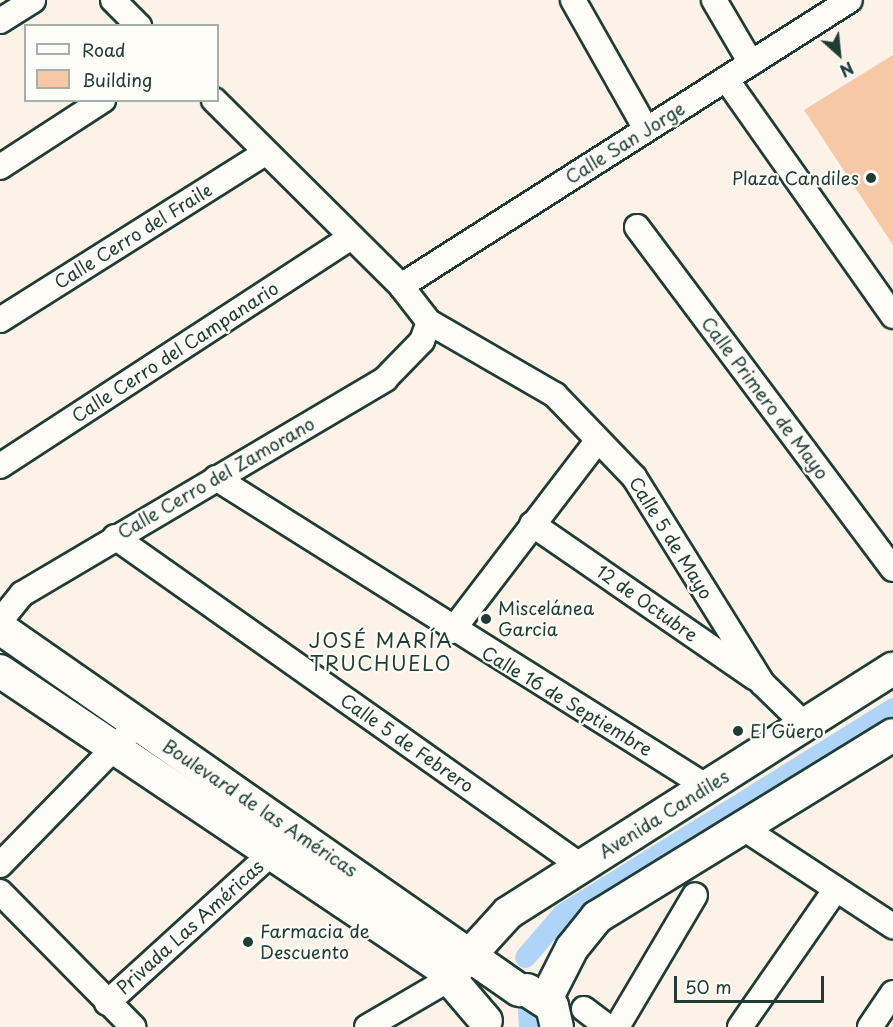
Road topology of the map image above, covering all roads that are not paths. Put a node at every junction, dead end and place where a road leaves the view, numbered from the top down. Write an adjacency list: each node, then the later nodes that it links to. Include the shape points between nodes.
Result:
1 (33, 0): 6 (street)
2 (113, 0): 7 (street)
3 (573, 0): 12 (street)
4 (714, 0): 8 (street)
5 (850, 0): 8 (street, Calle San Jorge)
6 (0, 21)
7 (136, 24)
8 (751, 63): 9 (street, Calle San Jorge)
9 (726, 79): 12 (street, Calle San Jorge); 18 (street)
10 (100, 102): 14 (street)
11 (215, 102): 13 (street, Calle 5 de Mayo)
12 (646, 129): 17 (street, Calle San Jorge)
13 (265, 153): 16 (street, Calle 5 de Mayo); 19 (street, Calle Cerro del Fraile)
14 (0, 167)
15 (637, 227): 26 (street, Calle Primero de Mayo)
16 (350, 238): 17 (street, Calle 5 de Mayo); 22 (street, Calle Cerro del Campanario)
17 (401, 286): 20 (street, Calle 5 de Mayo)
18 (893, 316)
19 (0, 320)
20 (429, 322): 21 (street, Calle 5 de Mayo, via 555,395); 23 (street, Calle Cerro del Zamorano, via 422,341 385,379)
21 (598, 440): 24 (street); 31 (street, Calle 5 de Mayo, via 634,477)
22 (0, 466)
23 (216, 478): 25 (street, Calle Cerro del Zamorano); 28 (street, Calle 16 de Septiembre)
24 (532, 524): 28 (street); 31 (street, 12 de Octubre)
25 (115, 537): 27 (street, Calle Cerro del Zamorano, via 22,594 5,615); 40 (street, Calle 5 de Febrero)
26 (893, 569)
27 (1, 629): 32 (main road, Boulevard de las Américas)
28 (452, 631): 36 (street, Calle 16 de Septiembre)
29 (893, 669): 33 (main road, Avenida Candiles)
30 (0, 671): 35 (main road, Boulevard de las Américas)
31 (762, 683): 33 (street, Calle 5 de Mayo)
32 (137, 723): 35 (street); 45 (main road, Boulevard de las Américas)
33 (805, 725): 36 (main road, Avenida Candiles)
34 (893, 735): 37 (main road)
35 (117, 748): 38 (main road, Boulevard de las Américas); 39 (street)
36 (707, 787): 40 (main road, Avenida Candiles)
37 (742, 827): 41 (street); 49 (main road, via 597,917 572,948)
38 (274, 851): 46 (main road, Boulevard de las Américas); 48 (street, Privada Las Américas)
39 (0, 865)
40 (581, 866): 45 (main road, Avenida Candiles, via 508,913)
41 (836, 889): 44 (street); 55 (street)
42 (0, 892): 48 (street)
43 (695, 895): 54 (street)
44 (893, 926)
45 (468, 952): 46 (main road, Avenida Candiles); 49 (main road, Boulevard de las Américas)
46 (451, 978): 50 (street); 51 (main road, Boulevard de las Américas)
47 (893, 993): 56 (street)
48 (107, 1003): 52 (street)
49 (556, 1011): 51 (main road, via 496,1000); 53 (street, Boulevard de las Américas)
50 (381, 1024)
51 (486, 1024)
52 (133, 1027)
53 (608, 1027)
54 (617, 1027)
55 (740, 1027)
56 (870, 1027)

